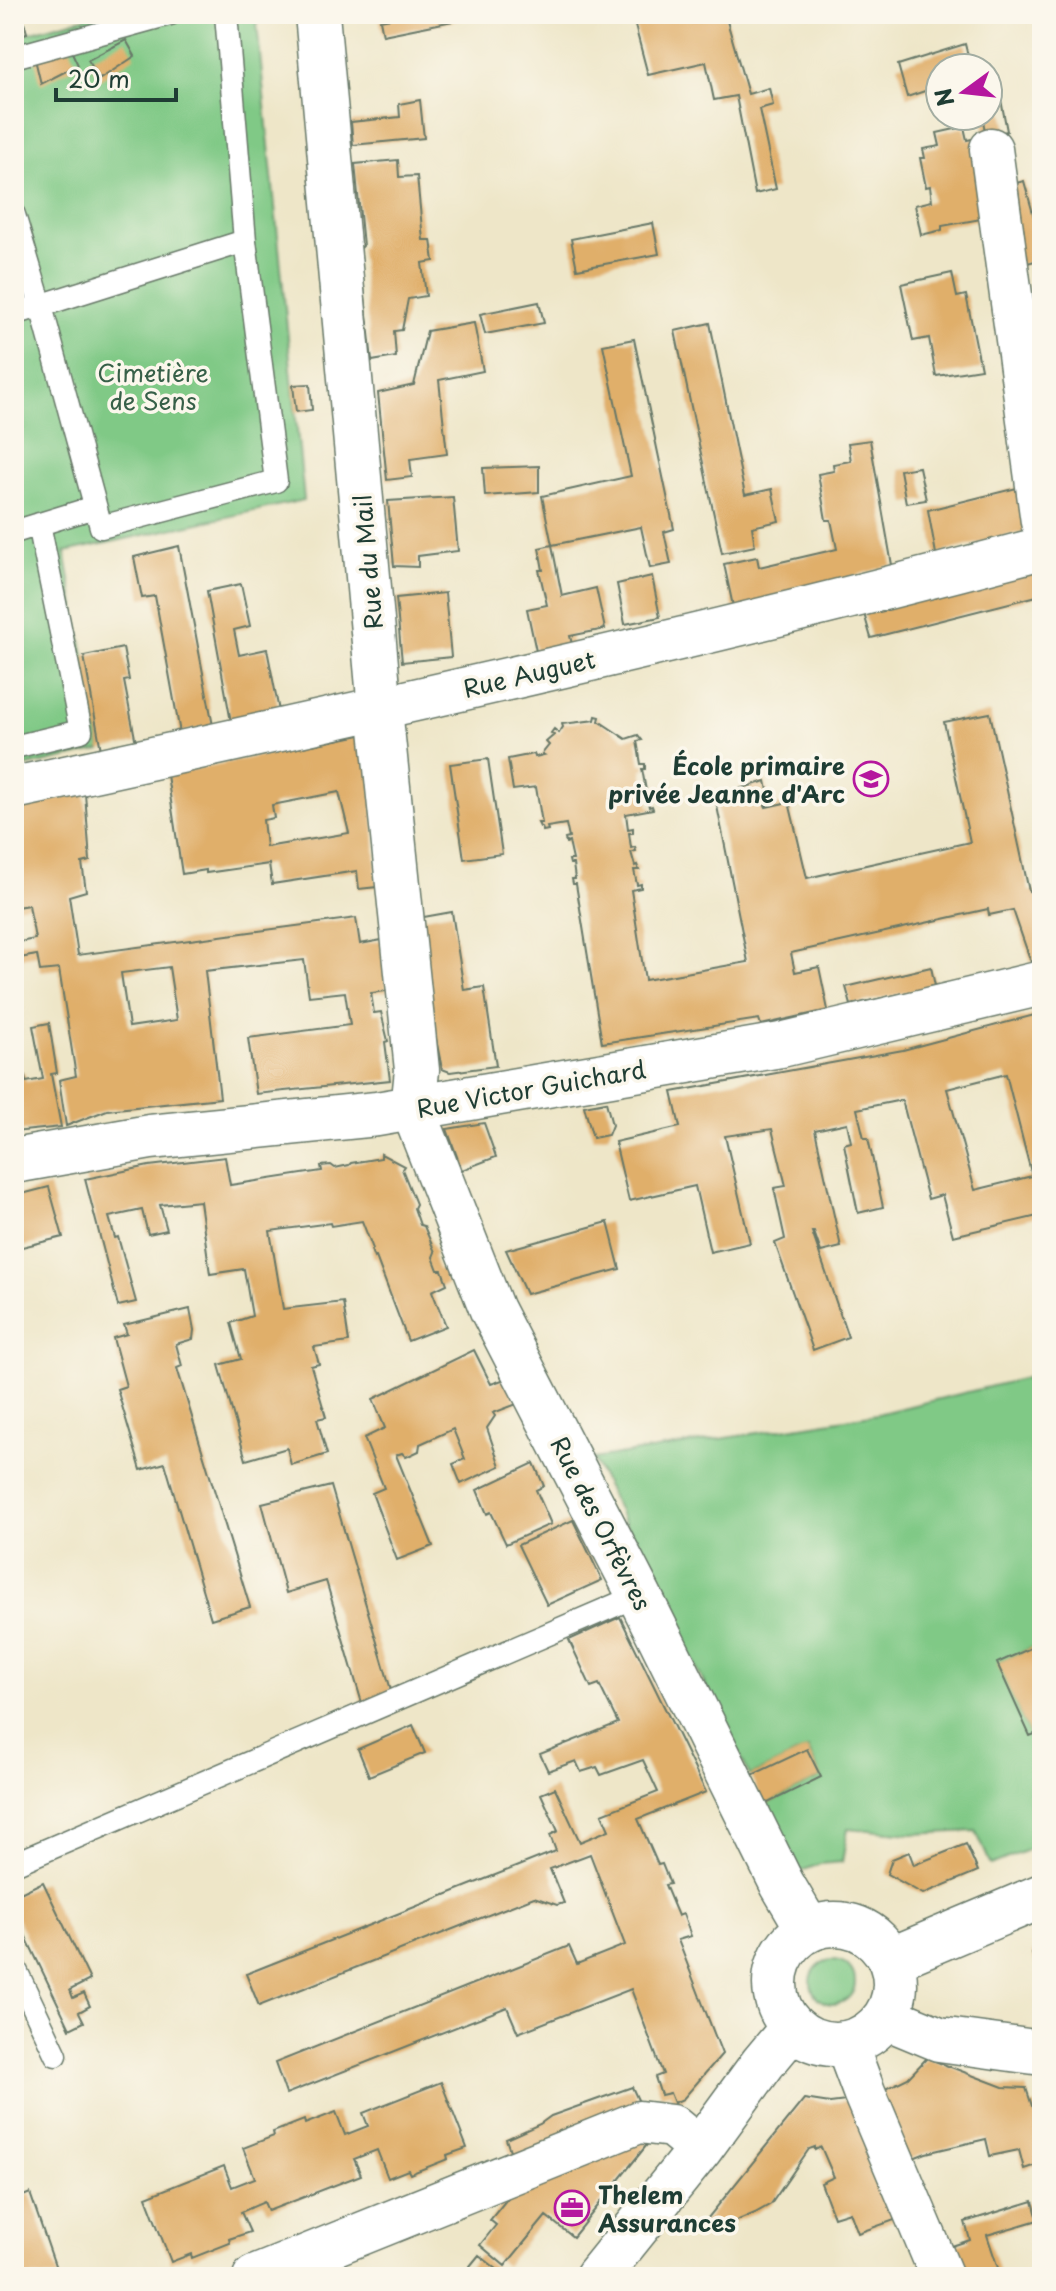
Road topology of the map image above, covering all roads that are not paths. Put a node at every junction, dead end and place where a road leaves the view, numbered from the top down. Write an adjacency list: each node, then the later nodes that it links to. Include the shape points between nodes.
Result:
1 (170, 14): 4 (lane)
2 (226, 14): 7 (lane)
3 (317, 14): 15 (main road, Rue du Mail)
4 (14, 57)
5 (991, 149): 11 (street)
6 (14, 215): 8 (lane)
7 (245, 241): 8 (lane); 10 (lane, via 276,481 101,527)
8 (41, 306): 9 (lane); 10 (lane)
9 (14, 314)
10 (95, 507): 12 (lane)
11 (1042, 522)
12 (39, 524): 13 (lane); 16 (lane, via 81,731)
13 (14, 532)
14 (1042, 548): 15 (street, Rue Auguet)
15 (380, 709): 17 (street, Rue Auguet); 19 (main road, Rue du Mail, via 417,1070)
16 (14, 747)
17 (14, 788)
18 (1042, 983): 19 (main road, Rue Victor Guichard, via 781,1045)
19 (413, 1109): 20 (main road, Rue Victor Guichard, via 150,1137); 21 (main road, Rue des Orfèvres, via 492,1310)
20 (14, 1161)
21 (639, 1595): 22 (lane); 24 (main road, Rue des Orfèvres)
22 (14, 1864)
23 (1042, 1896): 25 (main road)
24 (809, 1930): 25 (main road, via 846,1925 865,1932); 28 (main road, via 793,1941 776,1975 776,1994)
25 (890, 1960): 27 (main road, via 894,1999)
26 (14, 1966): 31 (lane)
27 (886, 2017): 29 (main road, via 861,2039); 30 (main road, via 939,2039)
28 (793, 2027): 29 (main road, via 808,2038); 32 (main road)
29 (846, 2044): 35 (street)
30 (1042, 2053)
31 (56, 2055)
32 (700, 2149): 33 (street, via 672,2126 639,2122); 34 (main road)
33 (254, 2277)
34 (597, 2277)
35 (942, 2277)

